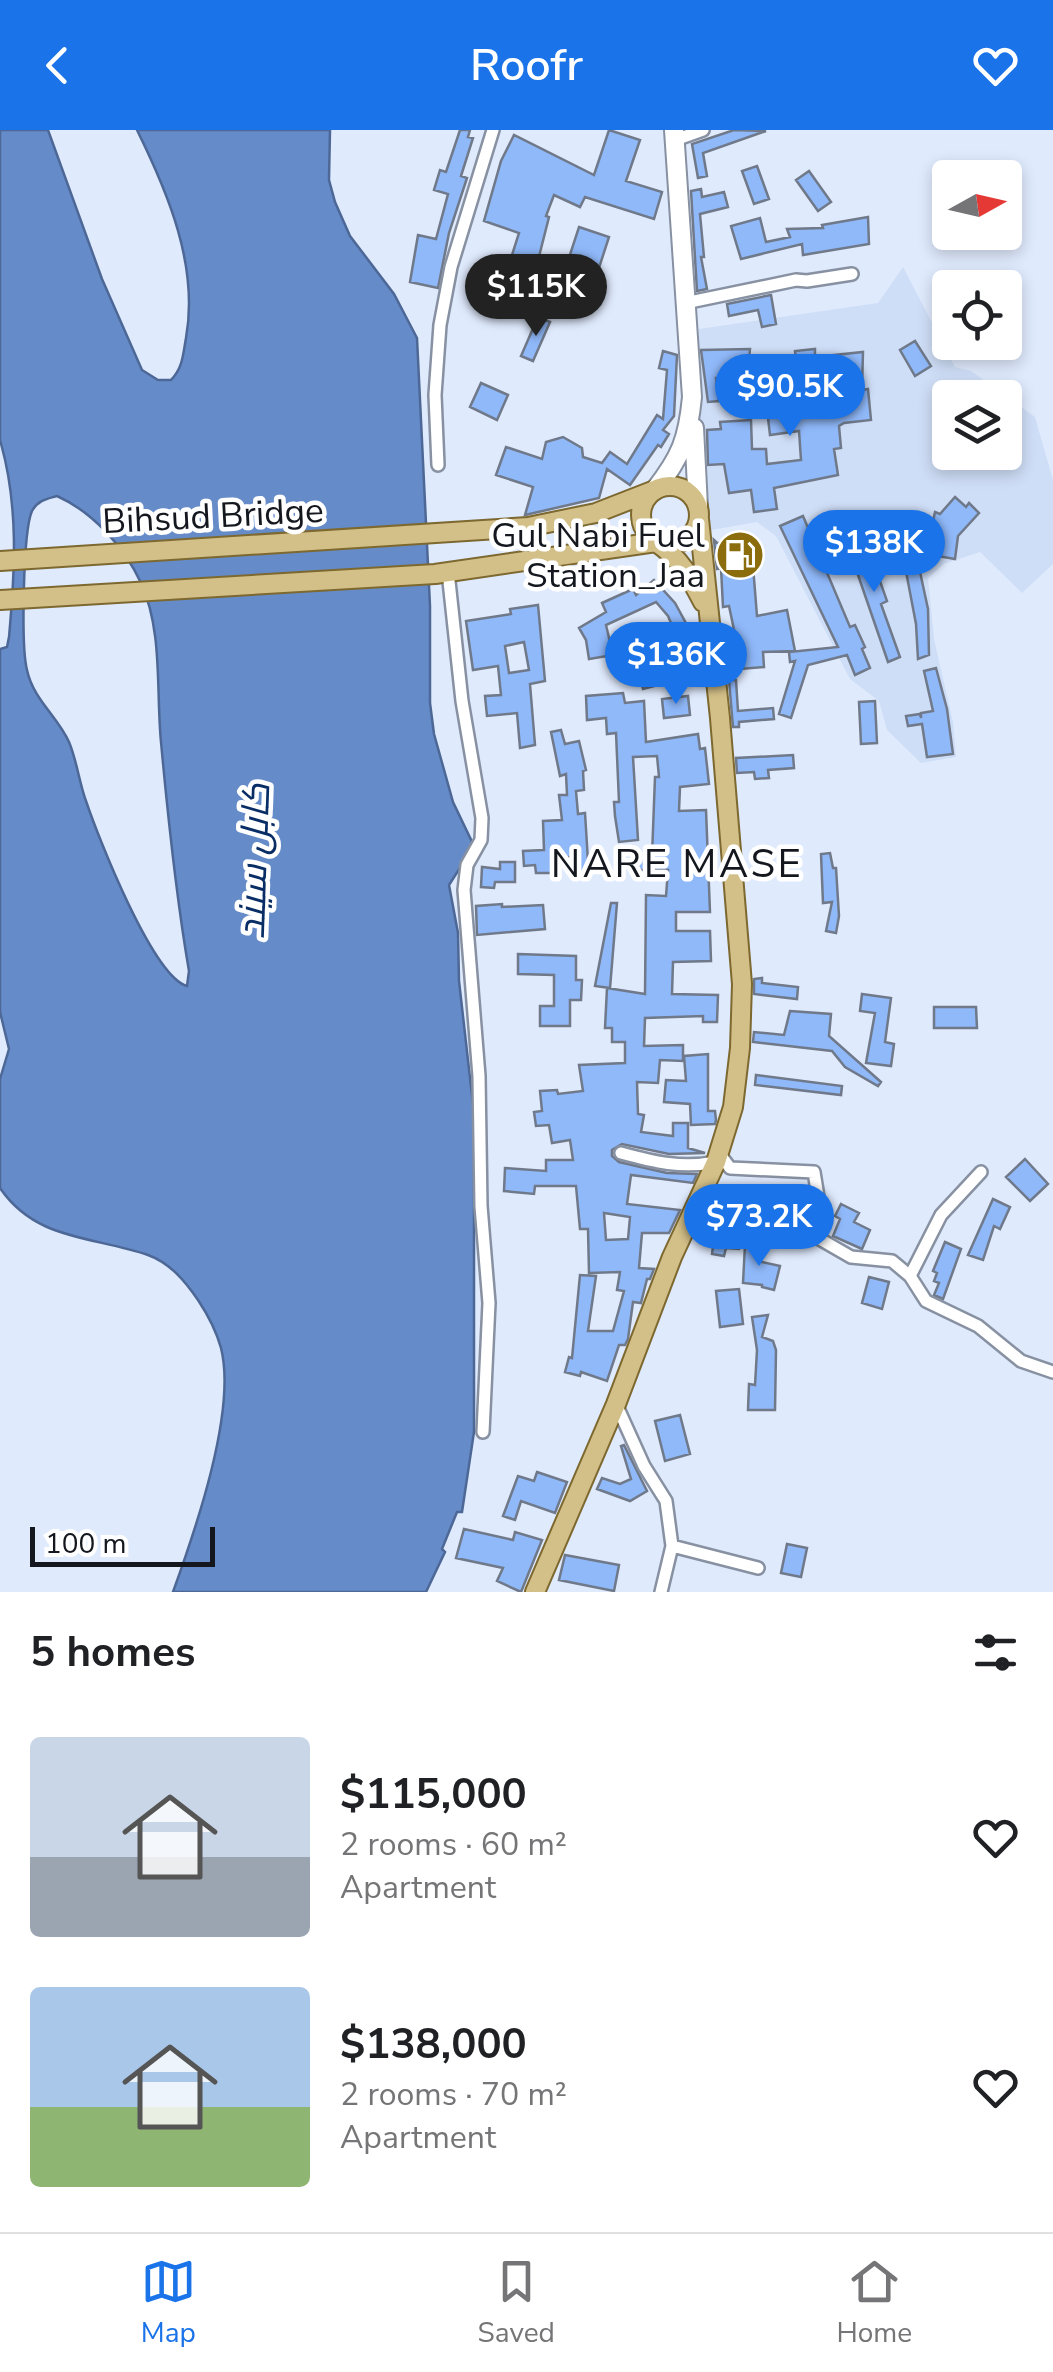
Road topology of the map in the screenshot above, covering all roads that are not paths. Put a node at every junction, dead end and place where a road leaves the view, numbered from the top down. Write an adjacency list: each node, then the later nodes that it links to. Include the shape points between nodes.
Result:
1 (493, 130): 7 (street, via 440,324)
2 (704, 130): 3 (street)
3 (674, 135): 5 (main road)
4 (852, 274): 5 (street)
5 (685, 302): 6 (main road)
6 (692, 397): 8 (main road, via 682,453); 9 (main road)
7 (438, 464)
8 (654, 490): 9 (main road, via 680,488 694,498); 10 (main road, via 643,503 641,521); 11 (main road, Bihsud Bridge, via 528,526)
9 (698, 513): 10 (main road, via 684,541); 14 (main road)
10 (656, 542): 12 (main road); 14 (main road, via 688,572)
11 (0, 561)
12 (442, 573): 13 (main road); 21 (street, via 482,818 464,890 488,1304)
13 (0, 600)
14 (707, 611): 16 (main road, via 742,984 733,1107)
15 (621, 1153): 16 (street, via 692,1167)
16 (718, 1158): 18 (street, via 730,1168 814,1172 818,1238 851,1256 892,1261); 20 (main road)
17 (981, 1172): 18 (street, via 941,1215)
18 (910, 1276): 19 (street, via 926,1301 978,1326 1021,1361)
19 (1053, 1372)
20 (616, 1404): 22 (street, via 666,1501); 24 (main road)
21 (483, 1432)
22 (672, 1546): 23 (street); 25 (street)
23 (758, 1568)
24 (534, 1592)
25 (661, 1592)

